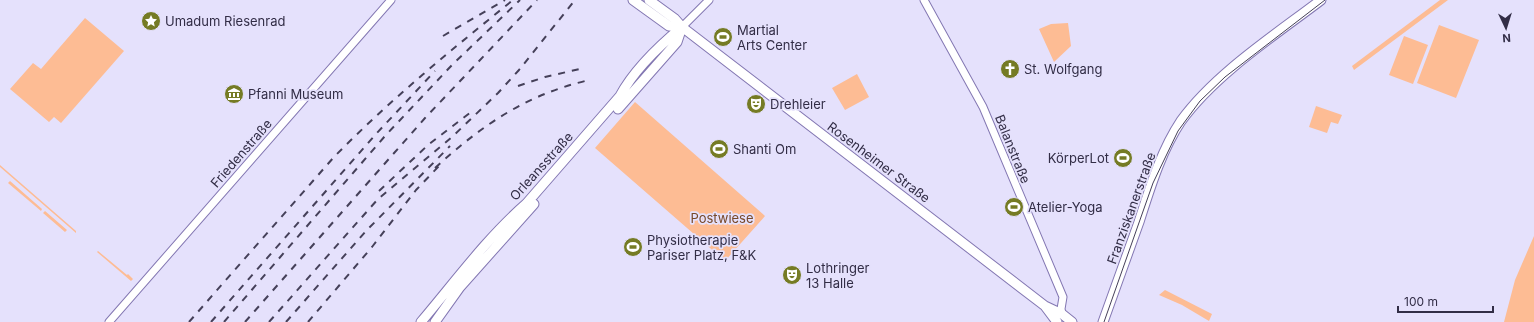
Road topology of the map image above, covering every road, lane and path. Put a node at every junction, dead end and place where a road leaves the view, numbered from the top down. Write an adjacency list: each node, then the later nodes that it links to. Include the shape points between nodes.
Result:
1 (391, 0): 10 (street, Friedenstraße)
2 (633, 0): 7 (main road, Rosenheimer Straße, via 669,26)
3 (649, 0): 7 (main road, Rosenheimer Straße)
4 (709, 0): 7 (street, Orleansstraße)
5 (924, 0): 9 (street, Balanstraße, via 983,107 1063,297)
6 (1321, 0): 14 (main road, Franziskanerstraße, via 1224,75 1182,120 1152,182)
7 (682, 27): 8 (main road, Orleansstraße, via 677,42 667,55); 9 (main road, Rosenheimer Straße)
8 (523, 211): 11 (main road, Orleansstraße, via 486,246); 12 (main road, Orleansstraße, via 460,287)
9 (1060, 318): 13 (main road, Rosenheimer Straße)
10 (109, 322)
11 (421, 322)
12 (435, 322)
13 (1072, 322)
14 (1103, 322)

